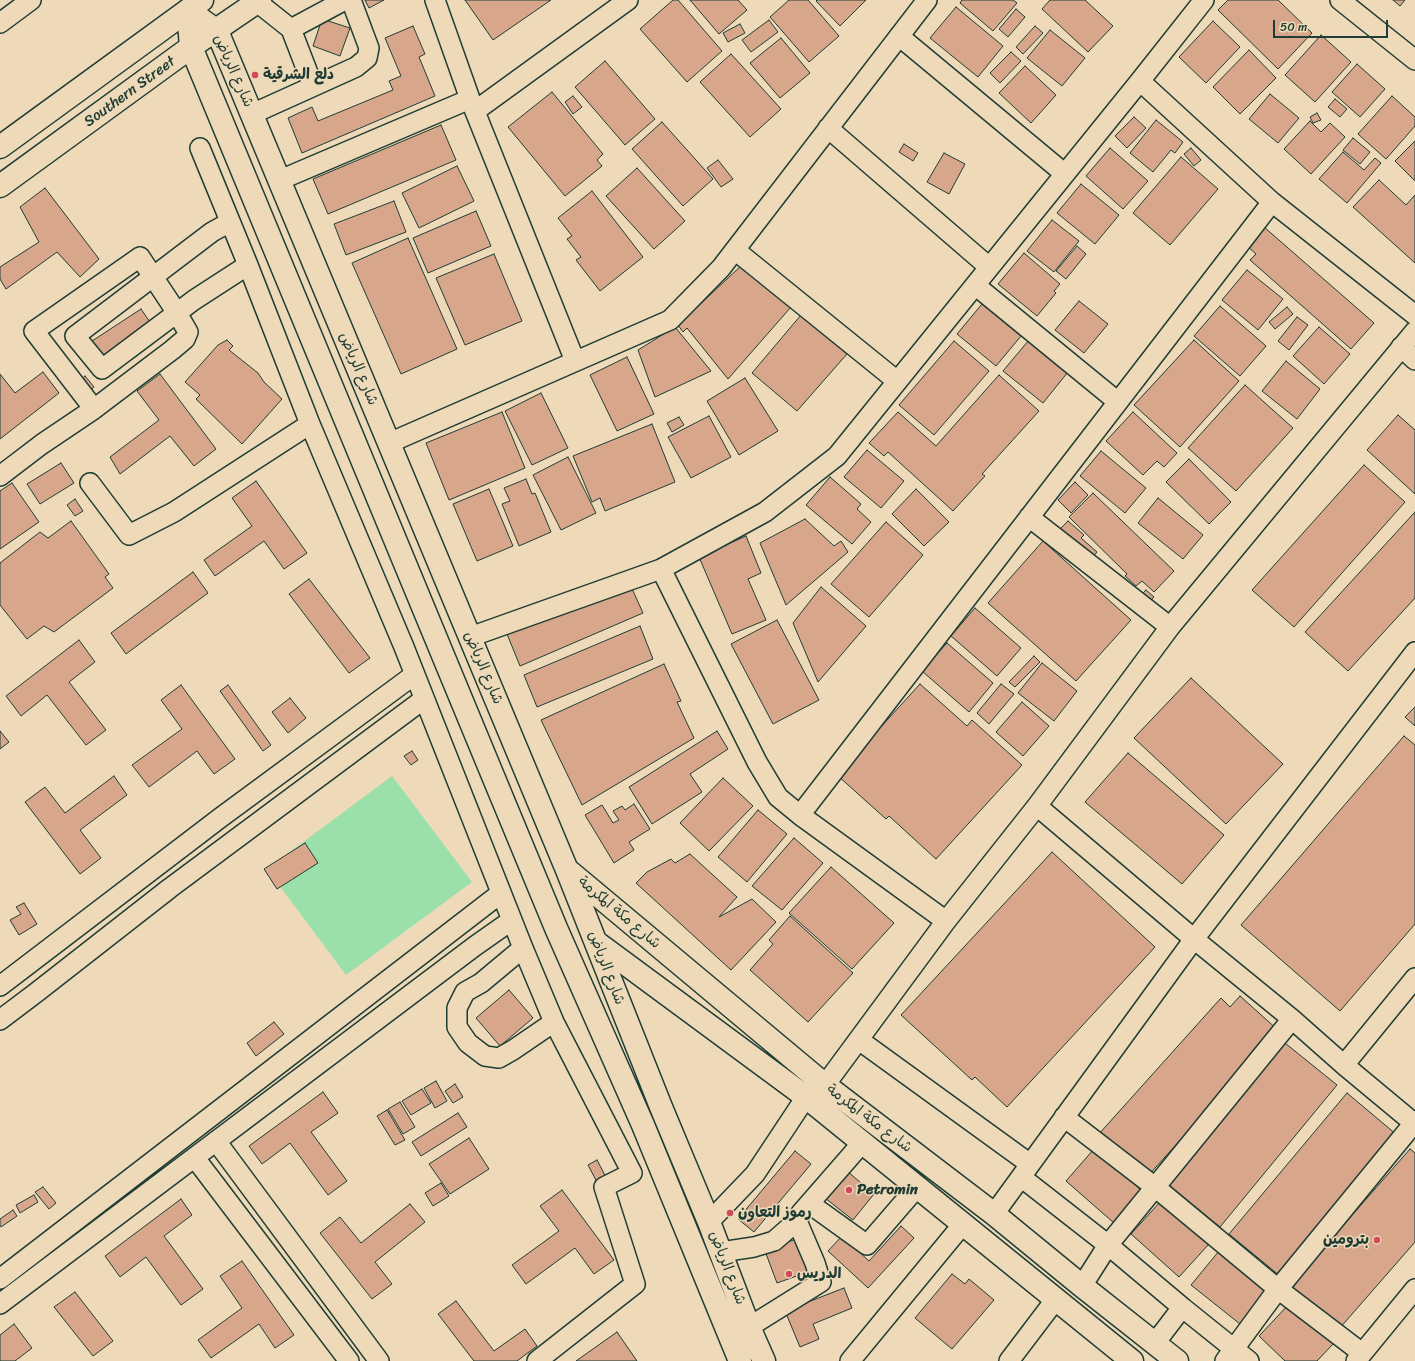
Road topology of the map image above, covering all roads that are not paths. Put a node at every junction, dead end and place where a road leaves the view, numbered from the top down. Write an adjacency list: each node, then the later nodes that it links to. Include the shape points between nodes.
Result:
1 (31, 0): 11 (street)
2 (345, 0): 12 (street)
3 (351, 0): 18 (street, via 369,48 367,58 356,67)
4 (435, 0): 19 (street)
5 (628, 0): 19 (street)
6 (927, 0): 14 (street)
7 (1204, 0): 17 (street)
8 (1340, 0): 16 (street)
9 (259, 1): 12 (street); 13 (main road, Southern Street)
10 (195, 5): 13 (main road, شارع الرياض); 15 (main road, شارع الرياض); 22 (main road)
11 (0, 22)
12 (291, 29): 18 (street)
13 (217, 31): 15 (main road, Southern Street); 20 (main road, شارع الرياض)
14 (899, 36): 21 (street); 24 (street)
15 (191, 48): 26 (main road, Southern Street); 77 (main road, شارع الرياض, via 556,928)
16 (1415, 60)
17 (1140, 81): 24 (street); 27 (street)
18 (313, 86): 20 (street)
19 (472, 105): 25 (street); 39 (street)
20 (252, 114): 25 (main road, شارع الرياض)
21 (828, 128): 29 (street); 31 (street)
22 (0, 147)
23 (200, 148): 28 (street)
24 (1065, 174): 31 (street)
25 (280, 180): 44 (main road, شارع الرياض)
26 (0, 186)
27 (1272, 202): 35 (street); 41 (street)
28 (230, 222): 30 (street); 32 (street, via 212,232)
29 (735, 250): 39 (street, via 670,320); 40 (street)
30 (248, 265): 34 (street); 43 (street)
31 (990, 267): 33 (street)
32 (153, 276): 34 (street); 34 (street, via 75,336 102,369); 42 (street, via 140,257 34,331)
33 (975, 285): 40 (street); 41 (street)
34 (177, 313): 42 (street, via 188,332 185,339)
35 (1415, 315)
36 (1415, 331): 37 (street)
37 (1401, 347): 38 (street); 49 (street)
38 (1415, 360)
39 (576, 361): 44 (street)
40 (897, 381): 48 (street, via 837,456 765,512)
41 (1118, 402): 47 (street)
42 (94, 409): 45 (street)
43 (310, 424): 46 (street, via 174,512 129,535); 52 (street)
44 (389, 443): 50 (main road, شارع الرياض)
45 (0, 476)
46 (90, 483)
47 (1029, 517): 49 (street); 55 (street)
48 (661, 569): 50 (street); 55 (street, via 758,762 778,797)
49 (1170, 627): 54 (street)
50 (470, 637): 56 (main road, شارع الرياض)
51 (1415, 652): 60 (street)
52 (414, 674): 53 (street); 65 (street)
53 (424, 699): 57 (street); 68 (street, via 170,888)
54 (1038, 806): 59 (street); 60 (street)
55 (800, 815): 59 (street)
56 (567, 870): 61 (main road, شارع الرياض); 72 (main road, شارع مكة المكرمة)
57 (501, 893): 58 (street); 91 (street)
58 (512, 920): 62 (street); 78 (street)
59 (946, 921): 70 (street)
60 (1194, 939): 67 (street); 74 (street)
61 (596, 942): 64 (main road, شارع مكة المكرمة); 66 (main road, شارع الرياض)
62 (523, 948): 69 (street); 69 (street, via 481,983 465,992 457,1008 457,1027 468,1042 485,1056 499,1058)
63 (1415, 978): 71 (street)
64 (648, 980): 66 (main road, via 632,990); 73 (main road, شارع مكة المكرمة)
65 (0, 986)
66 (622, 1008): 75 (main road, شارع الرياض)
67 (1292, 1019): 71 (street); 83 (street)
68 (0, 1020)
69 (554, 1022): 104 (street, via 632,1173 604,1187 635,1284)
70 (859, 1040): 72 (street); 81 (street)
71 (1344, 1065): 76 (street)
72 (824, 1085): 85 (main road, شارع مكة المكرمة)
73 (806, 1097): 79 (main road, شارع مكة المكرمة); 86 (street, via 755,1174)
74 (1064, 1117): 81 (street); 83 (street)
75 (668, 1124): 77 (main road, via 653,1118 646,1120); 86 (main road, شارع الرياض)
76 (1415, 1124): 93 (street)
77 (643, 1125): 105 (main road, شارع الرياض)
78 (216, 1141): 80 (street); 103 (street)
79 (862, 1143): 82 (main road, شارع مكة المكرمة); 84 (street)
80 (195, 1158): 96 (street); 102 (street)
81 (1026, 1170): 85 (street); 89 (street)
82 (916, 1187): 84 (street, via 867,1245); 88 (main road, شارع مكة المكرمة)
83 (1155, 1187): 89 (street); 93 (street)
84 (810, 1204): 87 (street)
85 (994, 1214): 92 (main road, شارع مكة المكرمة)
86 (709, 1222): 90 (main road, شارع الرياض)
87 (797, 1222): 90 (street, via 774,1241); 98 (street, via 821,1282)
88 (963, 1224): 95 (main road, شارع مكة المكرمة); 107 (street)
89 (1108, 1245): 92 (street); 97 (street)
90 (721, 1252): 98 (main road, شارع الرياض)
91 (0, 1279)
92 (1082, 1286): 95 (main road, via 1051,1281); 99 (main road, شارع مكة المكرمة)
93 (1278, 1289): 100 (street); 101 (street)
94 (1415, 1289): 101 (street)
95 (1049, 1294): 108 (street); 109 (main road, شارع مكة المكرمة)
96 (0, 1304)
97 (1183, 1308): 99 (street); 100 (street)
98 (749, 1327): 106 (main road, شارع الرياض)
99 (1155, 1343): 110 (main road, شارع مكة المكرمة)
100 (1229, 1355): 111 (street)
101 (1359, 1357)
102 (349, 1361)
103 (379, 1361)
104 (537, 1361)
105 (740, 1361)
106 (764, 1361)
107 (850, 1361)
108 (1009, 1361)
109 (1132, 1361)
110 (1177, 1361)
111 (1249, 1361)

